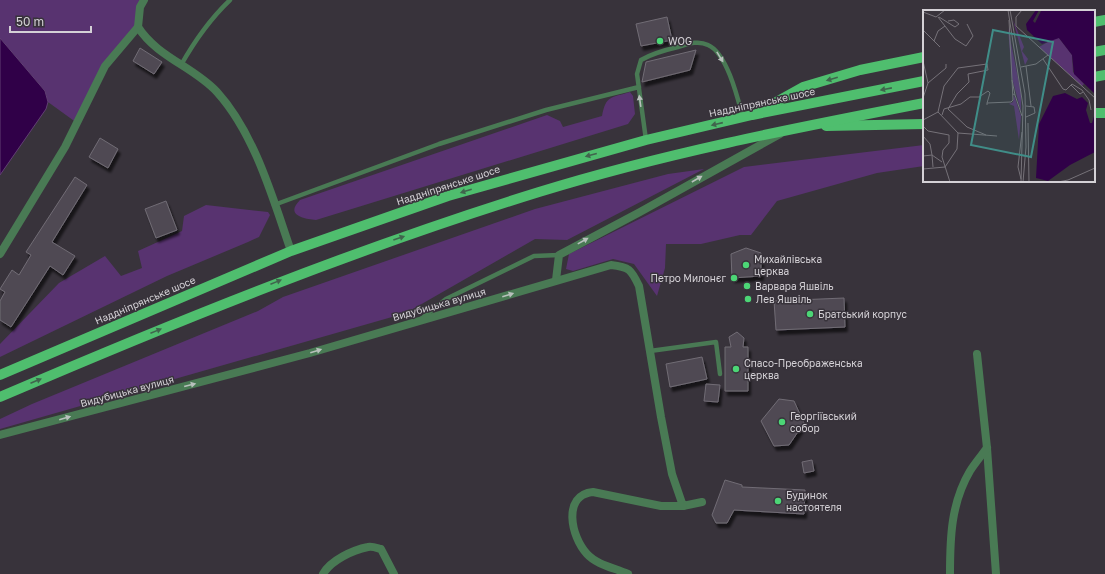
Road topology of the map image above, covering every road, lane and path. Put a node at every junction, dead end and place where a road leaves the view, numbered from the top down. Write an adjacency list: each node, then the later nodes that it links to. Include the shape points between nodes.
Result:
1 (144, 0): 5 (street, via 140,7)
2 (230, 0): 9 (lane, via 221,8 189,51)
3 (1105, 20): 4 (main road)
4 (1095, 22)
5 (138, 27): 9 (street, via 143,36 158,49); 23 (street, via 105,66 65,147)
6 (1105, 50): 7 (main road)
7 (1095, 52)
8 (923, 57): 17 (main road, one-way to 17, via 860,70 803,87)
9 (182, 65): 21 (street, via 217,92 236,117 252,147)
10 (1105, 75): 11 (main road)
11 (1095, 77)
12 (923, 81): 17 (main road, Наддніпрянське шосе, one-way to 17)
13 (639, 87): 17 (lane, one-way to 17, via 637,74 641,60 652,54 696,42 708,45 717,52 724,64); 20 (lane, one-way to 13); 21 (lane, via 546,110 439,144)
14 (923, 103): 19 (main road)
15 (1105, 113): 16 (main road)
16 (1095, 114)
17 (748, 117): 20 (main road, Наддніпрянське шосе, one-way to 20)
18 (923, 124): 19 (main road)
19 (794, 128): 24 (street, one-way to 19); 31 (main road, one-way to 19, via 300,273 454,219 541,191 650,161)
20 (646, 140): 22 (main road, Наддніпрянське шосе, one-way to 22, via 448,196)
21 (274, 204): 22 (street)
22 (291, 251): 30 (main road, Наддніпрянське шосе)
23 (0, 254)
24 (559, 255): 25 (street); 26 (lane, via 534,256 446,299)
25 (556, 280): 26 (street, Видубицька вулиця, one-way to 25); 27 (street, Видубицька вулиця, via 611,265 625,267 633,273 639,286)
26 (418, 321): 32 (street, Видубицька вулиця, one-way to 26, via 310,353)
27 (650, 351): 29 (lane, via 716,342); 35 (street, Видубицька вулиця, via 672,474)
28 (977, 354): 33 (street)
29 (720, 374)
30 (0, 375)
31 (0, 396)
32 (0, 436)
33 (987, 448): 39 (street, via 970,472 955,507 950,540); 40 (street)
34 (702, 502): 35 (street)
35 (683, 506): 38 (street, via 661,506 593,492 585,493 576,500 572,515 578,543 596,561)
36 (323, 574): 37 (street, via 327,567 348,554 370,546 381,549)
37 (394, 574)
38 (628, 574)
39 (950, 574)
40 (996, 574)

